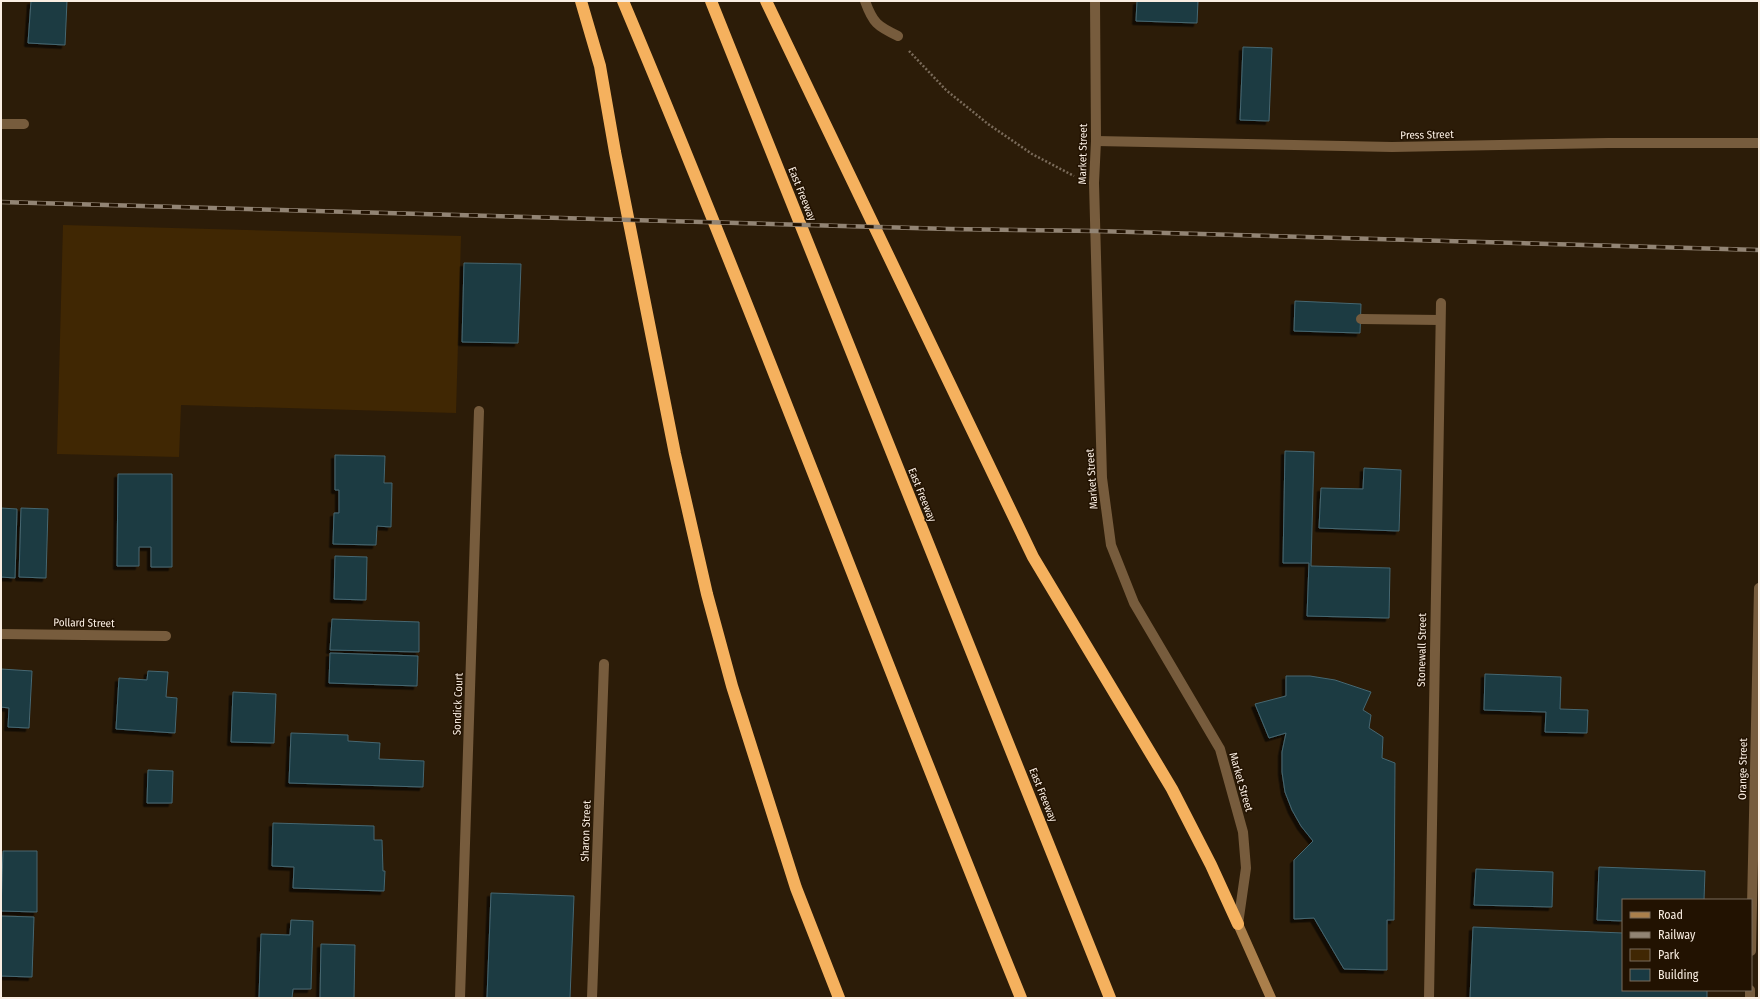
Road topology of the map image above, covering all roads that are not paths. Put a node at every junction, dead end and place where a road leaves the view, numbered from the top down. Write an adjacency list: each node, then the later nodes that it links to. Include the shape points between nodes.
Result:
1 (581, 1): 25 (highway, via 600,66 674,454 707,594 732,686 796,888)
2 (623, 1): 26 (highway, via 681,139)
3 (711, 1): 27 (highway, East Freeway)
4 (766, 1): 21 (highway, via 1033,557 1172,789)
5 (865, 1): 7 (street, via 880,27)
6 (1095, 1): 10 (street, Market Street)
7 (898, 36)
8 (1, 124): 9 (street)
9 (24, 124)
10 (1096, 141): 11 (street, Press Street, via 1392,147); 21 (street, Market Street, via 1094,183 1102,478 1111,545 1134,603 1220,749 1243,832 1246,868)
11 (1759, 143)
12 (1441, 302): 14 (street, Stonewall Street)
13 (1361, 318): 14 (street)
14 (1440, 320): 29 (street, Stonewall Street)
15 (480, 411): 23 (street, Sondick Court)
16 (1759, 588): 20 (street, Orange Street)
17 (1, 634): 18 (street, Pollard Street)
18 (166, 636)
19 (604, 664): 24 (street, Sharon Street)
20 (1757, 794): 22 (street, Orange Street)
21 (1238, 924): 28 (main road)
22 (1752, 925)
23 (460, 998)
24 (592, 998)
25 (839, 998)
26 (1021, 998)
27 (1110, 998)
28 (1271, 998)
29 (1429, 998)

